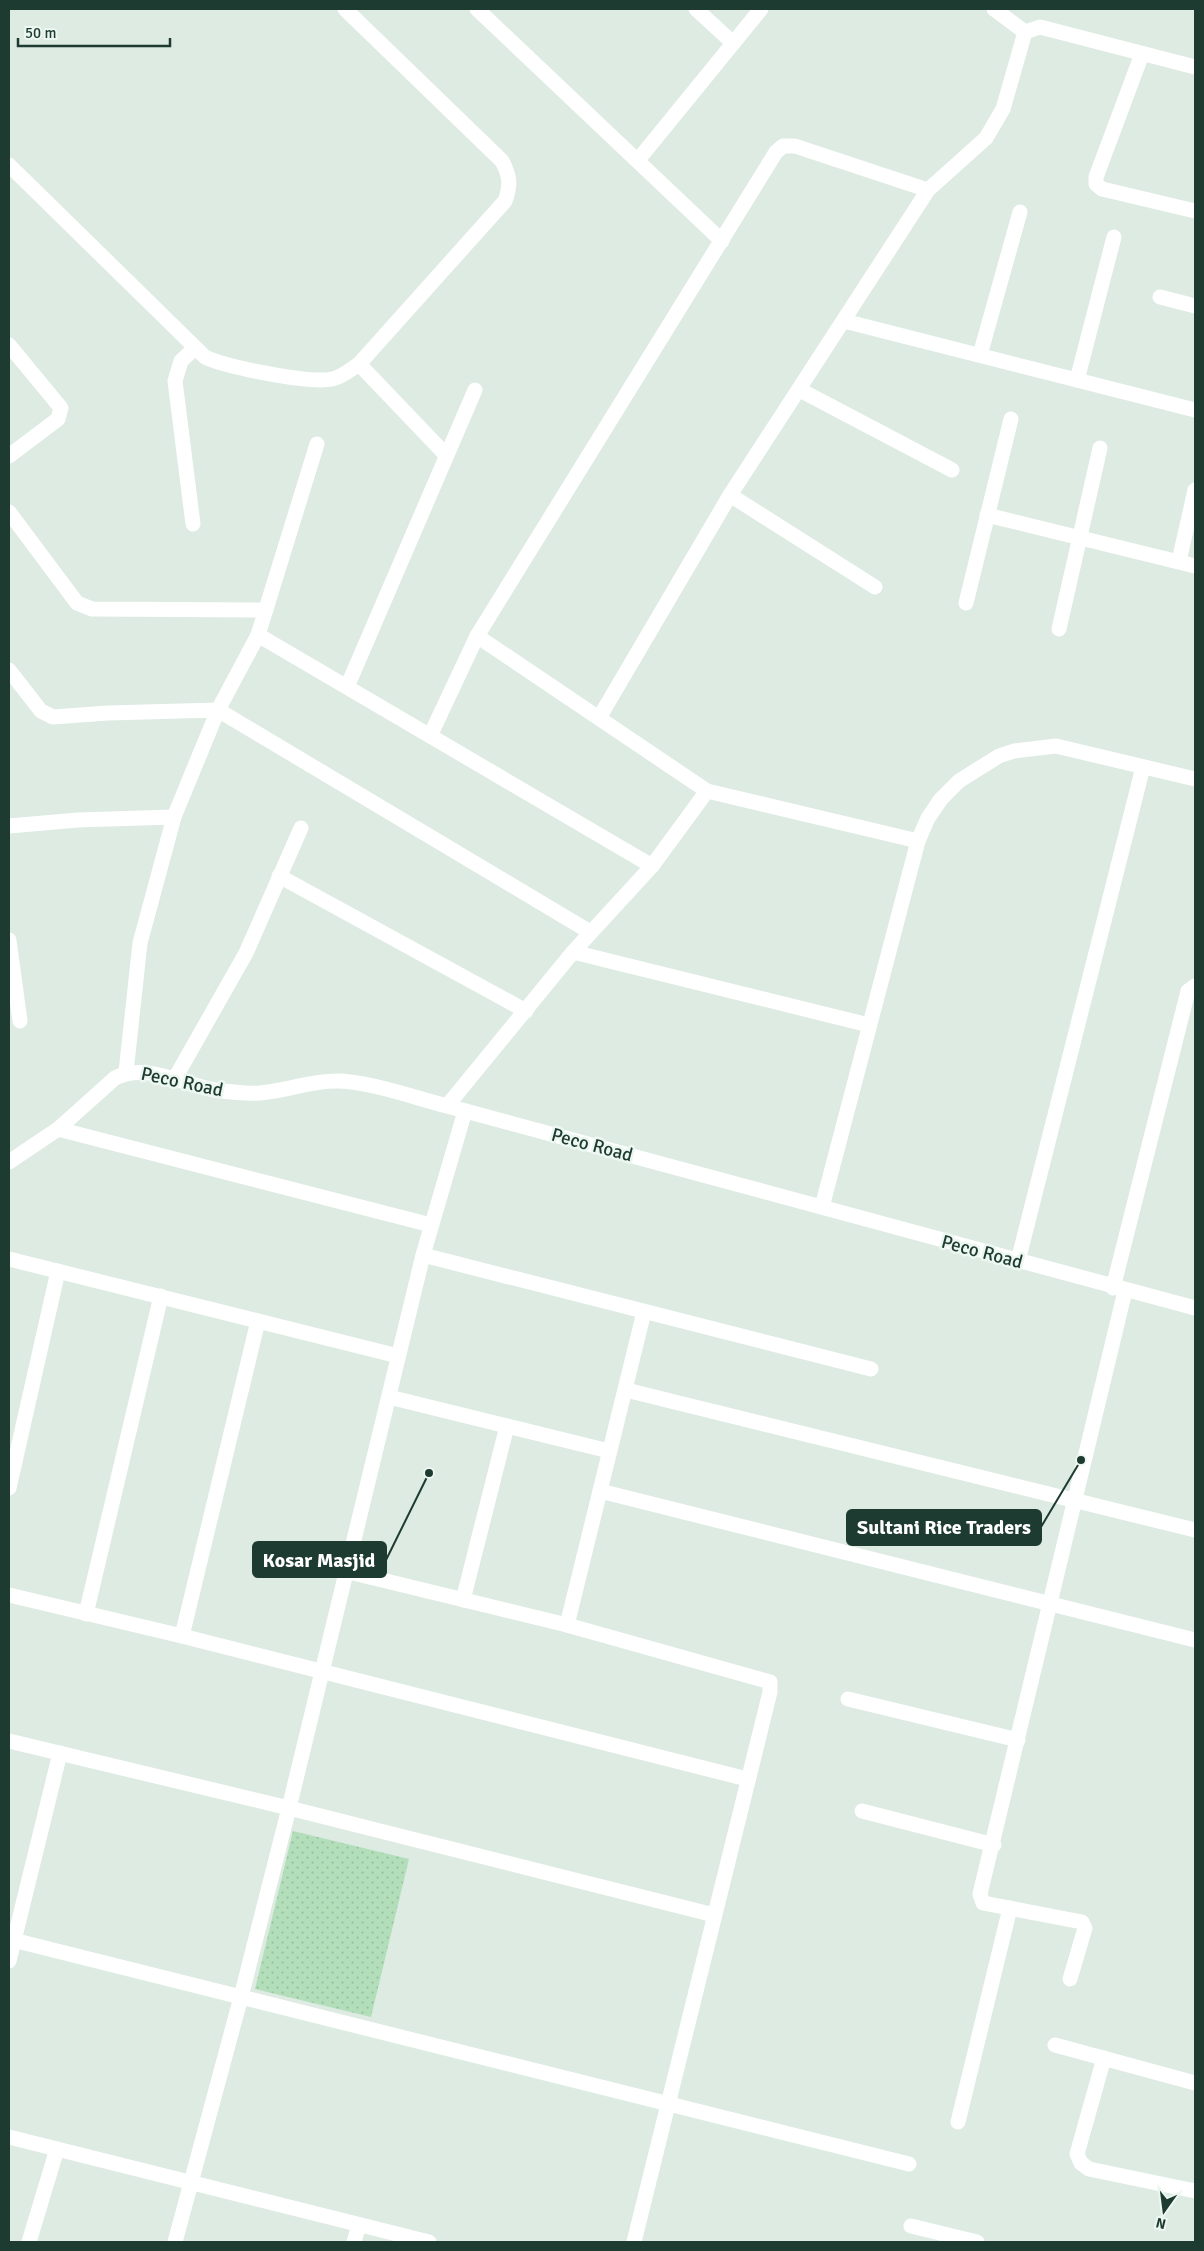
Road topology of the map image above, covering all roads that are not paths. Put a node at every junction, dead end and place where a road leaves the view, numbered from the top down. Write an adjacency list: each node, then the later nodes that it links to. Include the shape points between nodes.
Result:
1 (345, 9): 23 (street, via 502,161 509,174 510,188 505,201)
2 (477, 9): 10 (street)
3 (696, 9): 7 (street)
4 (761, 9): 7 (street)
5 (994, 9): 6 (street)
6 (1025, 32): 8 (street, via 1040,27); 12 (street, via 1003,109 986,138)
7 (733, 43): 10 (street)
8 (1142, 54): 9 (street); 13 (street, via 1096,184 1102,189)
9 (1195, 67)
10 (638, 160): 16 (street)
11 (9, 165): 21 (street)
12 (928, 190): 16 (street, via 795,146 782,146); 19 (street)
13 (1195, 211)
14 (1020, 212): 22 (street)
15 (1114, 237): 24 (street)
16 (722, 242): 47 (street)
17 (1160, 297): 18 (street)
18 (1195, 306)
19 (844, 321): 22 (street); 26 (street)
20 (9, 345): 32 (street, via 61,408 58,419)
21 (195, 348): 23 (street, via 219,363 318,380 333,379); 38 (street, via 181,361 175,380)
22 (980, 356): 24 (street)
23 (359, 364): 31 (street)
24 (1077, 380): 27 (street)
25 (475, 390): 31 (street)
26 (800, 390): 33 (street); 35 (street)
27 (1195, 410)
28 (1011, 419): 37 (street)
29 (317, 444): 44 (street)
30 (1100, 448): 39 (street)
31 (446, 455): 50 (street)
32 (9, 456)
33 (952, 470)
34 (1195, 490): 40 (street)
35 (730, 495): 42 (street); 52 (street)
36 (9, 512): 44 (street, via 77,603 85,607)
37 (987, 515): 39 (street); 43 (street)
38 (193, 524)
39 (1079, 537): 40 (street); 45 (street)
40 (1178, 561): 41 (street)
41 (1195, 566)
42 (875, 587)
43 (966, 603)
44 (266, 610): 46 (street)
45 (1060, 629)
46 (258, 635): 50 (street); 51 (street)
47 (477, 636): 52 (street); 53 (street)
48 (9, 656): 49 (street)
49 (9, 668): 51 (street, via 41,711 53,717 108,712)
50 (347, 687): 53 (street)
51 (218, 710): 57 (street); 63 (street)
52 (599, 718): 56 (street)
53 (430, 736): 61 (street)
54 (1144, 767): 55 (street); 60 (street, via 1056,746 1014,751 999,756 959,782 941,799); 80 (street)
55 (1195, 779)
56 (707, 790): 60 (street); 61 (street)
57 (174, 817): 58 (street); 70 (street, via 140,943)
58 (9, 826)
59 (301, 828): 62 (street)
60 (918, 841): 69 (street)
61 (652, 866): 63 (street)
62 (279, 876): 67 (street); 71 (street, via 246,953)
63 (590, 932): 65 (street)
64 (9, 940): 68 (street)
65 (572, 952): 67 (street); 69 (street)
66 (1195, 986): 82 (street, via 1188,990)
67 (526, 1011): 72 (street)
68 (20, 1021)
69 (869, 1025): 76 (street)
70 (126, 1072): 71 (street, Peco Road); 74 (street, Peco Road, via 115,1078)
71 (174, 1080): 72 (street, Peco Road, via 238,1094 337,1081)
72 (447, 1106): 73 (street, Peco Road)
73 (465, 1111): 76 (street, Peco Road); 77 (street)
74 (58, 1130): 75 (street, Peco Road); 77 (street)
75 (9, 1162)
76 (822, 1207): 80 (street, Peco Road)
77 (431, 1225): 78 (street)
78 (423, 1255): 85 (street); 87 (street)
79 (9, 1259): 81 (street)
80 (1018, 1261): 82 (street, Peco Road)
81 (58, 1271): 83 (street); 93 (street)
82 (1119, 1290): 84 (street, Peco Road); 95 (street)
83 (160, 1296): 86 (street); 101 (street)
84 (1195, 1308)
85 (644, 1312): 88 (street); 89 (street)
86 (258, 1321): 87 (street); 103 (street)
87 (398, 1356): 90 (street)
88 (871, 1369)
89 (626, 1390): 92 (street); 95 (street)
90 (389, 1397): 91 (street); 97 (street)
91 (507, 1426): 92 (street); 99 (street)
92 (609, 1451): 94 (street)
93 (9, 1488)
94 (600, 1491): 100 (street); 102 (street)
95 (1074, 1500): 96 (street); 100 (street)
96 (1195, 1530)
97 (345, 1571): 99 (street); 105 (street)
98 (9, 1595): 101 (street)
99 (464, 1600): 102 (street)
100 (1049, 1604): 104 (street); 107 (street)
101 (86, 1614): 103 (street)
102 (567, 1625): 110 (street, via 770,1682)
103 (182, 1636): 105 (street)
104 (1195, 1640)
105 (322, 1672): 110 (street); 111 (street)
106 (848, 1699): 107 (street)
107 (1018, 1740): 113 (street)
108 (9, 1742): 109 (street)
109 (60, 1753): 111 (street); 116 (street)
110 (747, 1779): 115 (street)
111 (289, 1808): 115 (street); 119 (street)
112 (862, 1811): 113 (street)
113 (994, 1845): 114 (street, via 981,1899 983,1903)
114 (1010, 1908): 118 (street, via 1082,1922 1085,1928); 124 (street)
115 (714, 1915): 123 (street)
116 (11, 1940): 117 (street); 119 (street)
117 (9, 1961)
118 (1070, 1979)
119 (242, 1996): 123 (street); 128 (street)
120 (1055, 2045): 121 (street)
121 (1104, 2058): 122 (street); 129 (street, via 1078,2154 1081,2163 1089,2169)
122 (1195, 2083)
123 (669, 2103): 127 (street); 136 (street)
124 (958, 2122)
125 (9, 2137): 126 (street)
126 (57, 2150): 128 (street); 132 (street)
127 (909, 2164)
128 (192, 2184): 130 (street); 133 (street)
129 (1195, 2191)
130 (359, 2225): 134 (street); 135 (street)
131 (911, 2226): 137 (street)
132 (28, 2242)
133 (175, 2242)
134 (354, 2242)
135 (429, 2242)
136 (634, 2242)
137 (977, 2242)

